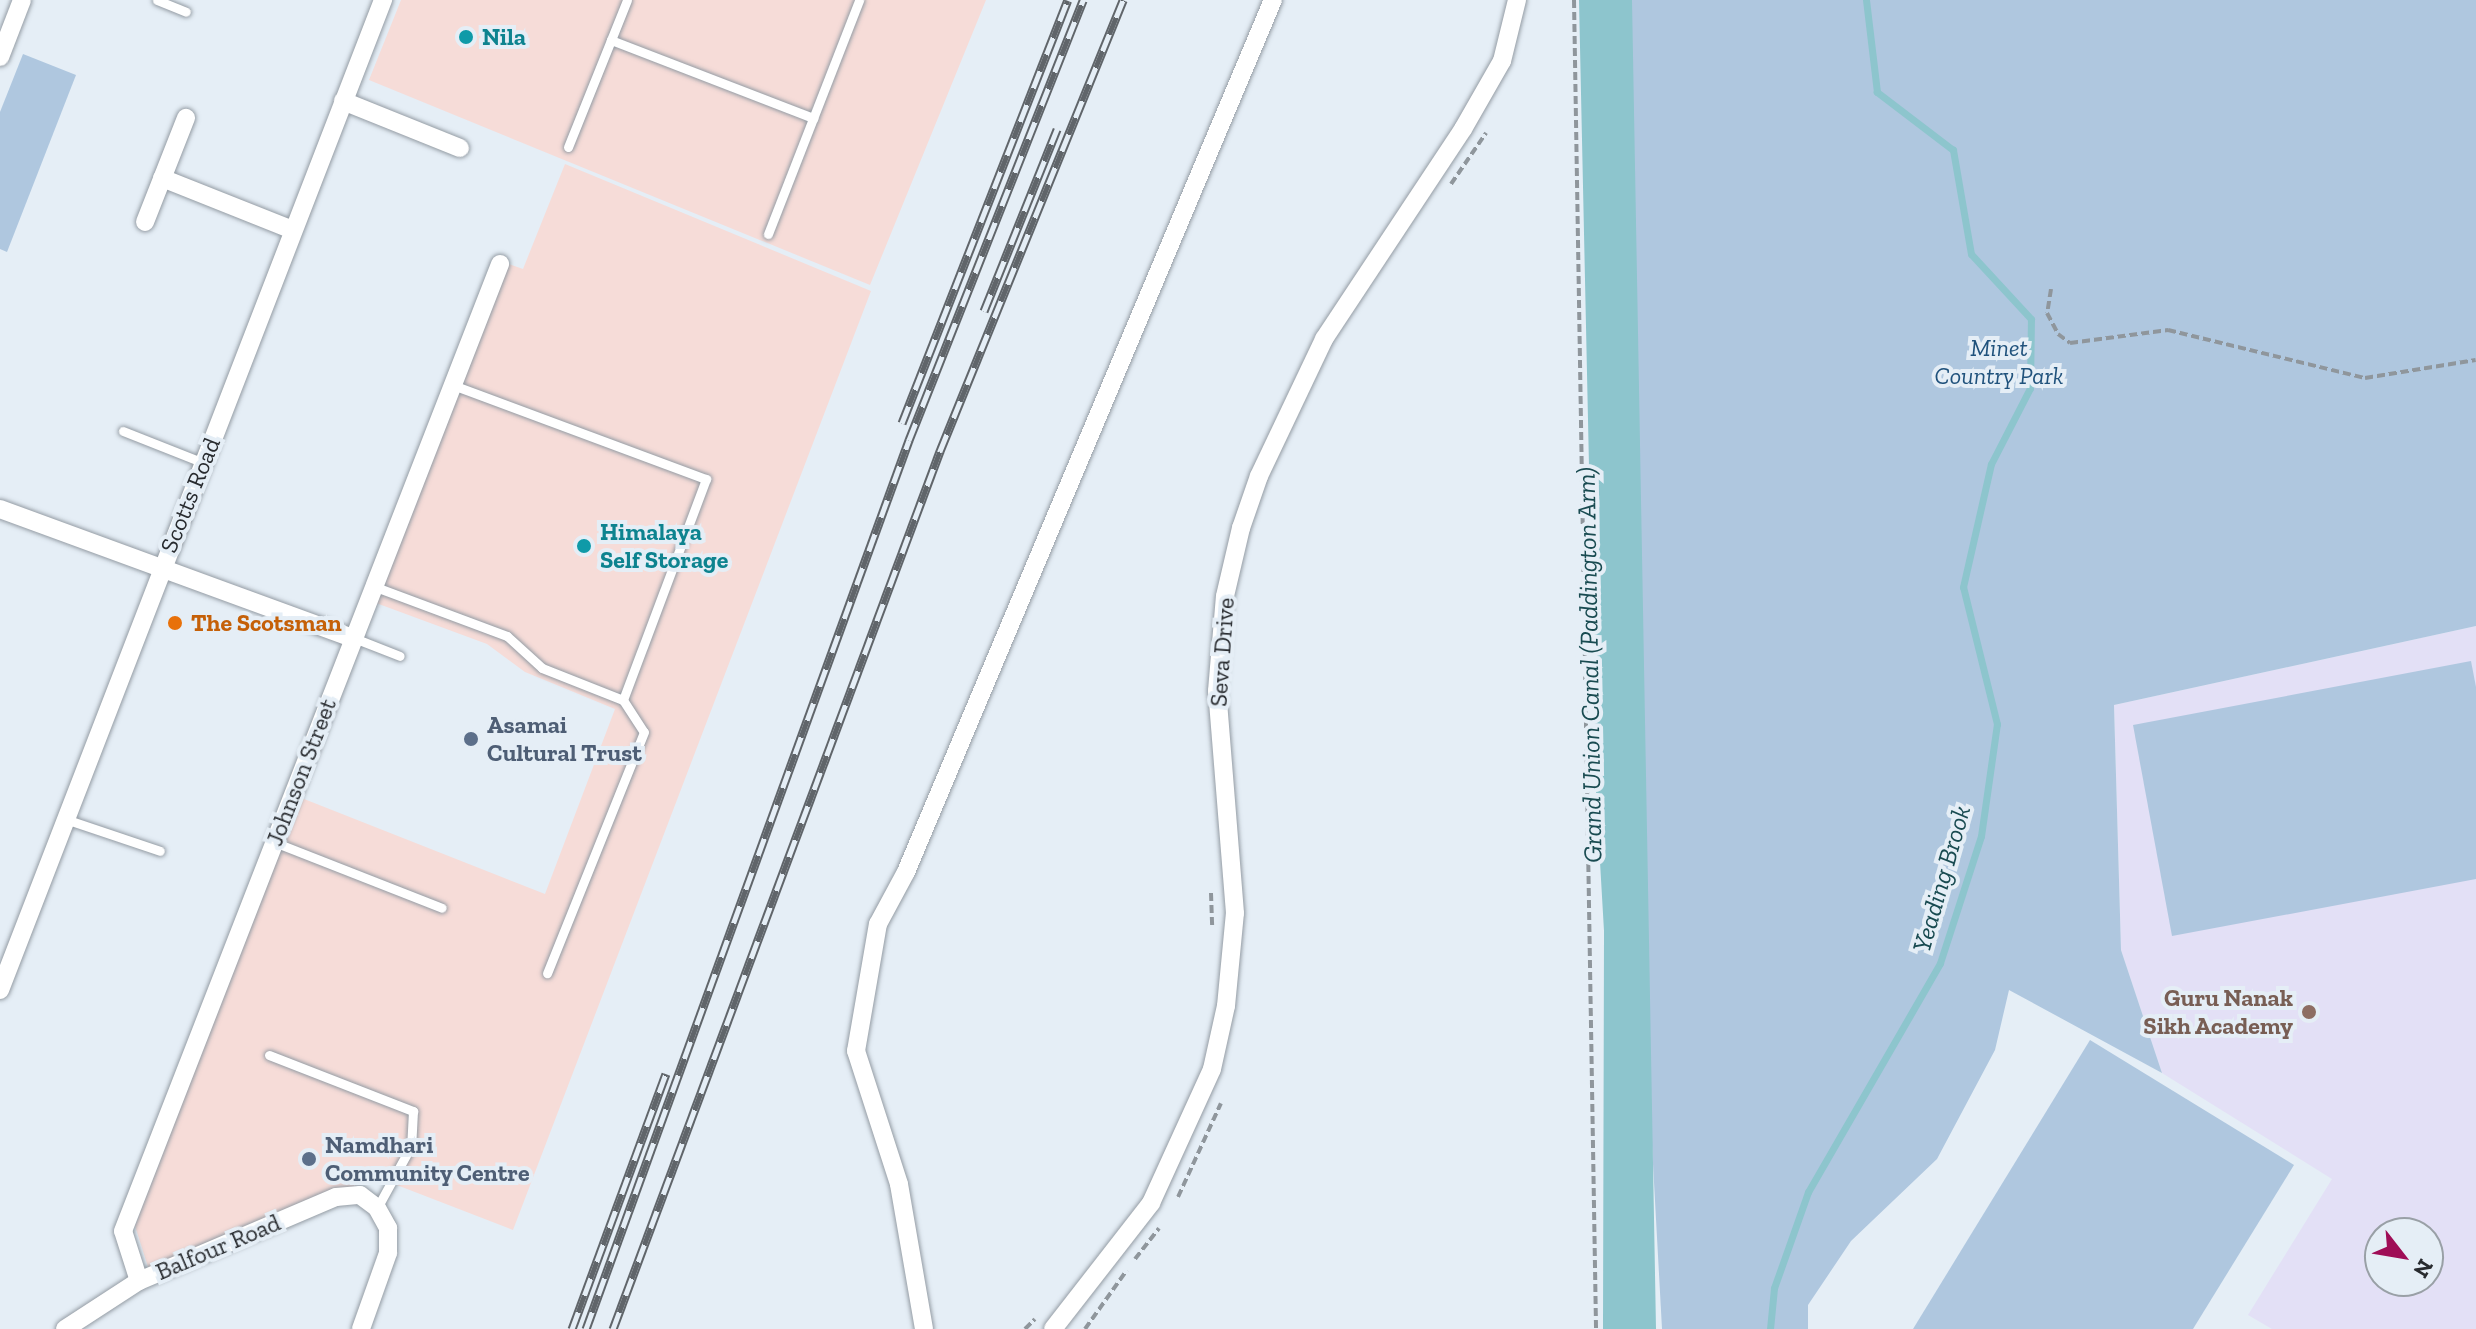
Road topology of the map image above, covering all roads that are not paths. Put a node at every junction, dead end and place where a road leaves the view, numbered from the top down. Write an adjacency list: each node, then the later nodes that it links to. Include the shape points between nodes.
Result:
1 (22, 0): 10 (street)
2 (157, 0): 8 (lane)
3 (383, 0): 11 (street, Scotts Road)
4 (627, 0): 9 (lane)
5 (859, 0): 13 (lane)
6 (1273, 0): 41 (street, via 906,872 878,924 856,1051 899,1184)
7 (1517, 0): 42 (street, Seva Drive, via 1512,36 1486,91 1324,339 1250,502 1220,630 1216,727 1235,913 1226,1006 1212,1069 1151,1203)
8 (186, 12)
9 (611, 40): 13 (lane); 14 (lane)
10 (0, 57)
11 (343, 101): 15 (street); 18 (street, Scotts Road)
12 (186, 118): 16 (street)
13 (813, 118): 19 (lane)
14 (568, 147)
15 (460, 148)
16 (162, 178): 17 (street); 18 (street)
17 (145, 222)
18 (293, 230): 23 (street, Scotts Road)
19 (768, 234)
20 (500, 264): 21 (street, Johnson Street)
21 (453, 385): 26 (street, Johnson Street); 29 (lane, via 706,479)
22 (123, 431): 23 (lane)
23 (204, 463): 25 (street, Scotts Road)
24 (0, 509): 25 (street)
25 (161, 568): 27 (street); 30 (street, Scotts Road)
26 (373, 586): 27 (street, Johnson Street); 29 (lane, via 507,636 542,668)
27 (353, 638): 28 (lane); 31 (street, Johnson Street)
28 (400, 656)
29 (623, 700): 34 (lane, via 644,732)
30 (65, 819): 32 (lane); 35 (street, Scotts Road)
31 (274, 841): 33 (lane); 38 (street, Johnson Street, via 123,1231)
32 (160, 851)
33 (442, 908)
34 (547, 973)
35 (0, 990)
36 (269, 1055): 37 (lane, via 413,1111 411,1146)
37 (377, 1208): 38 (street, Balfour Road, via 360,1195 336,1197); 40 (street, via 388,1228 388,1253)
38 (139, 1281): 39 (street, Balfour Road)
39 (65, 1329)
40 (361, 1329)
41 (924, 1329)
42 (1053, 1329)

